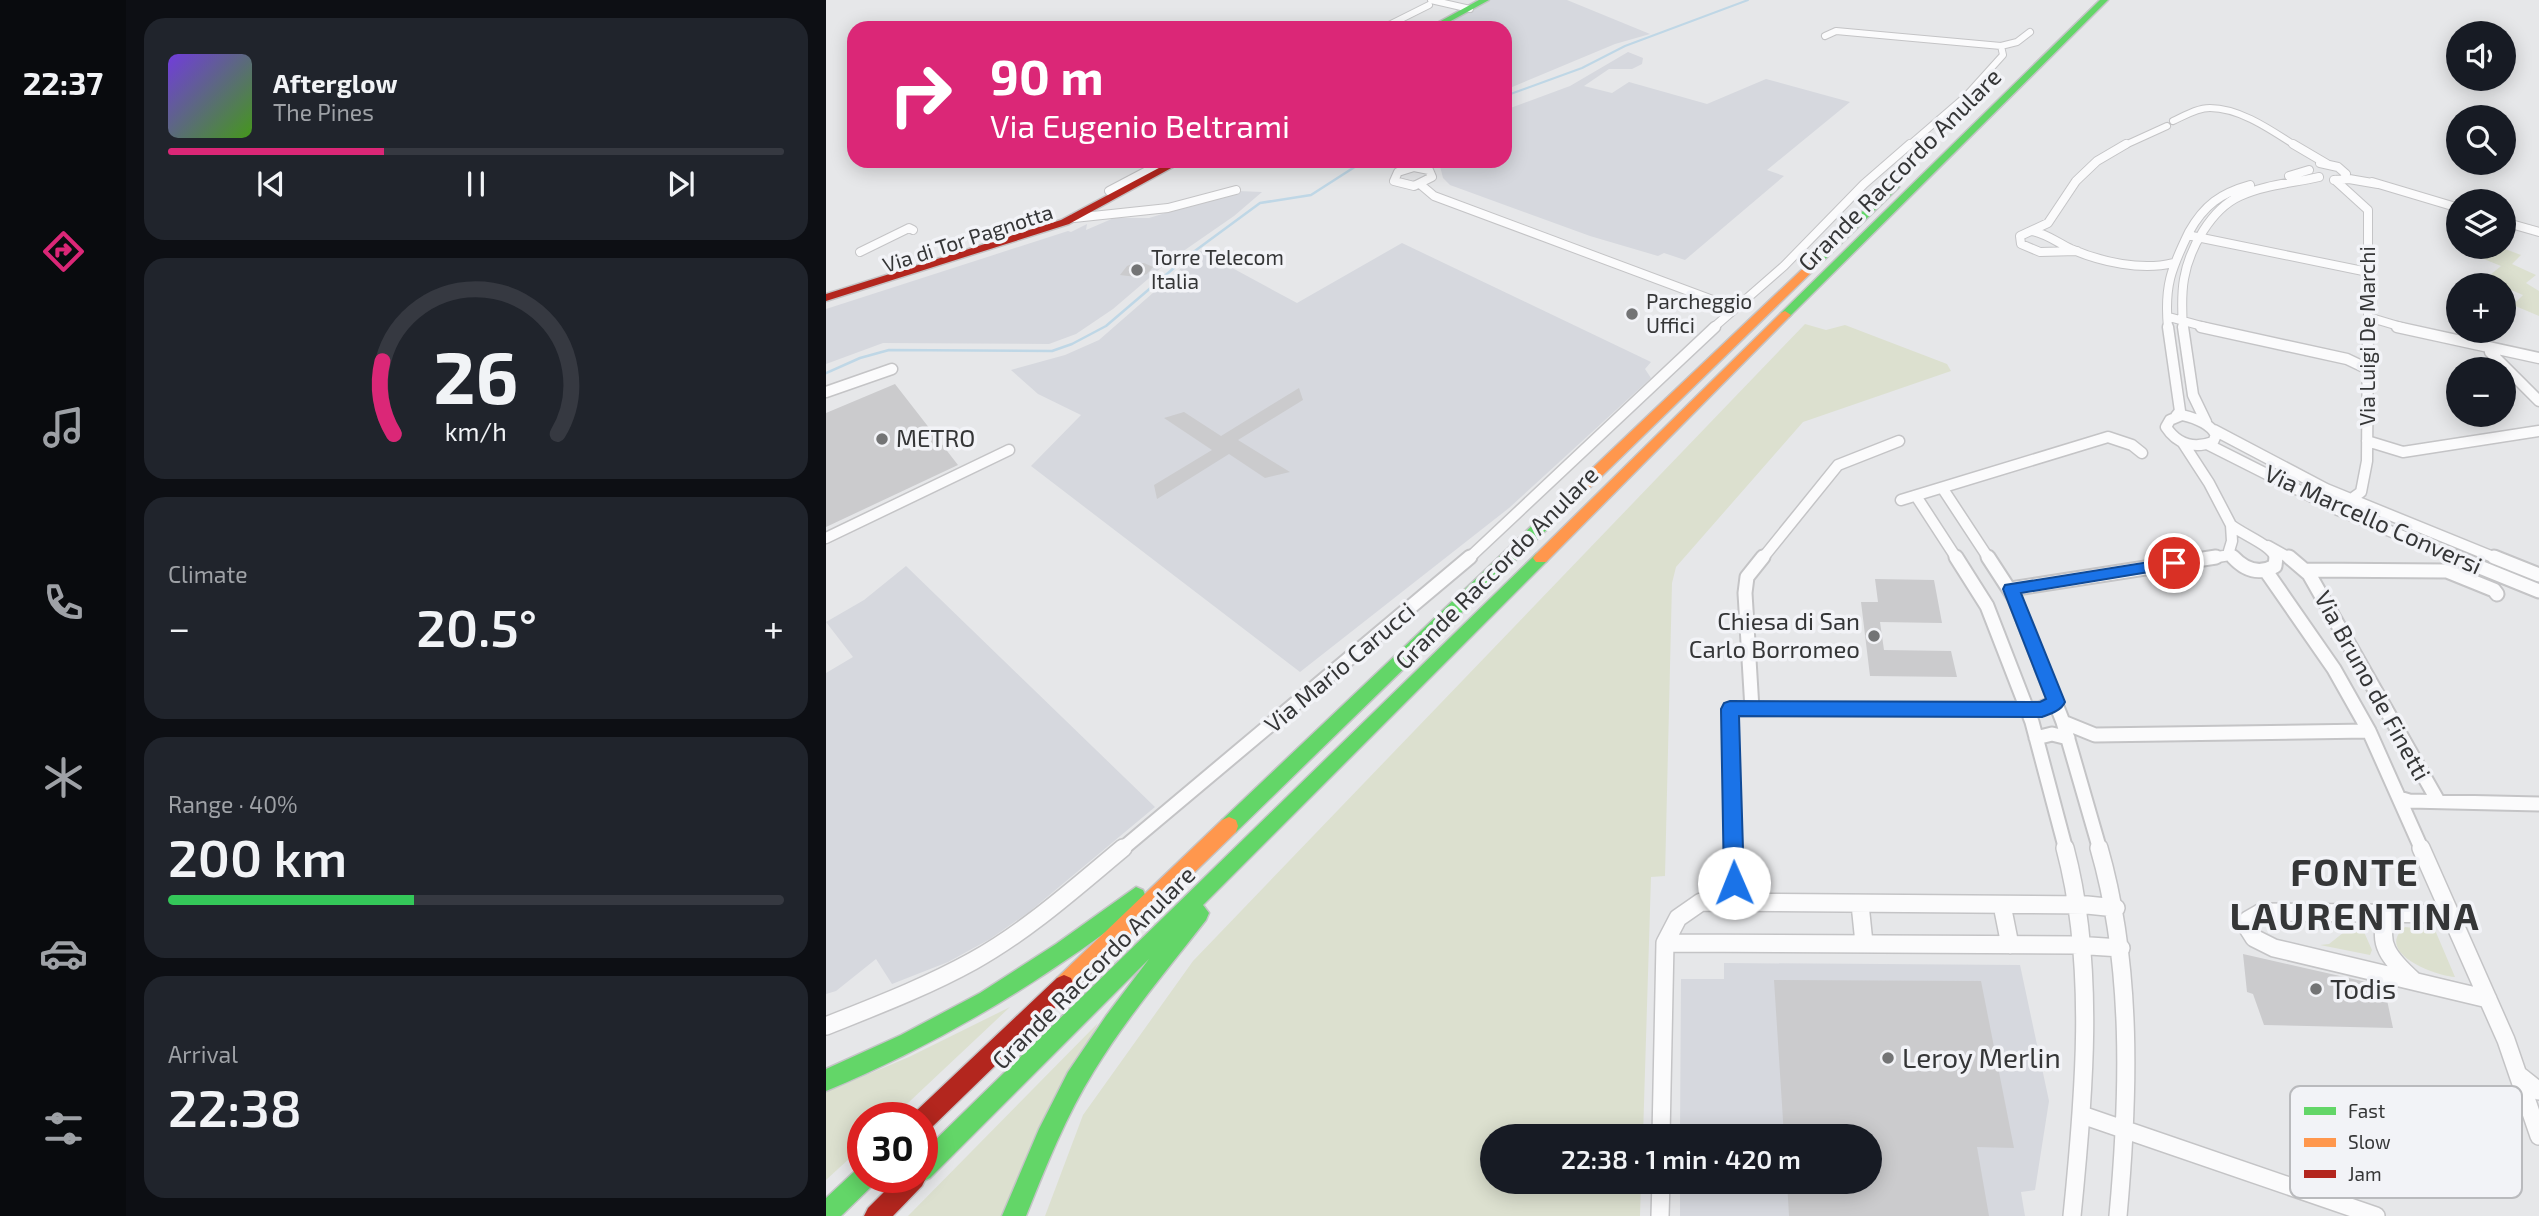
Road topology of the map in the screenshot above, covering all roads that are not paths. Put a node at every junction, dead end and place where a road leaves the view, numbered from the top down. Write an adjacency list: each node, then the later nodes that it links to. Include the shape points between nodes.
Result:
1 (1485, 0): 5 (main road)
2 (2088, 0): 87 (main road, Grande Raccordo Anulare)
3 (2104, 0): 91 (main road, Grande Raccordo Anulare)
4 (1430, 3): 5 (street); 6 (street)
5 (1470, 9): 7 (main road)
6 (1396, 21)
7 (1446, 21)
8 (2030, 32): 10 (street)
9 (1825, 36): 10 (street, via 1839,31)
10 (2001, 47): 39 (street, via 2003,55 1966,96 1864,184 1784,266)
11 (2165, 125): 12 (street, via 2204,109 2223,110); 25 (street, via 2085,170)
12 (2302, 149): 13 (street); 14 (street, via 2311,158)
13 (2327, 164): 14 (street); 18 (street)
14 (2310, 167): 17 (street); 29 (street, via 2220,196 2200,211)
15 (1155, 168): 21 (street)
16 (1165, 168): 21 (main road, Via di Tor Pagnotta)
17 (2319, 177): 18 (street); 31 (street, via 2237,198 2217,211)
18 (2341, 177): 22 (street); 36 (street, Via Luigi De Marchi, via 2368,209)
19 (1421, 185): 39 (street, via 1434,196 1718,302)
20 (1236, 190): 23 (street, via 1168,208)
21 (1112, 194): 23 (main road, Via di Tor Pagnotta); 24 (main road, Via di Tor Pagnotta)
22 (2446, 204)
23 (1093, 216): 24 (street); 40 (main road, Via di Tor Pagnotta)
24 (1074, 218): 38 (main road, Via di Tor Pagnotta)
25 (2048, 223): 28 (street); 32 (street)
26 (2516, 225): 30 (street)
27 (913, 230): 33 (street)
28 (2032, 231): 32 (street); 32 (street, via 2020,236 2021,244 2032,250)
29 (2189, 232): 31 (street); 34 (street)
30 (2539, 232)
31 (2202, 238): 36 (street); 43 (street, via 2184,276)
32 (2054, 243): 35 (street)
33 (860, 252)
34 (2172, 263): 35 (street); 37 (street)
35 (2145, 266): 37 (street)
36 (2368, 272): 41 (street, Via Luigi De Marchi)
37 (2169, 282): 42 (street)
38 (826, 298)
39 (1739, 304): 106 (street, Via Mario Carucci, via 1450,576 1077,886 1007,940 967,964 924,987)
40 (826, 307)
41 (2368, 315): 44 (street, via 2389,325); 51 (street, Via Luigi De Marchi)
42 (2169, 317): 43 (street); 54 (street, via 2169,355 2180,411)
43 (2184, 323): 51 (street, via 2347,359); 55 (street, via 2184,353 2195,404)
44 (2446, 334)
45 (2480, 343): 47 (street)
46 (2500, 343): 48 (street)
47 (2489, 346): 49 (street); 53 (street)
48 (2539, 349)
49 (2539, 358)
50 (892, 369): 52 (street)
51 (2368, 369): 58 (street, Via Luigi De Marchi)
52 (826, 392)
53 (2539, 401)
54 (2176, 416): 55 (street, via 2191,416); 59 (street, via 2166,427)
55 (2210, 426): 60 (street, via 2215,439); 67 (street, Via Marcello Conversi)
56 (2539, 430): 58 (street, via 2403,452)
57 (1899, 441): 81 (street, via 1838,465 1748,577)
58 (2367, 442): 67 (street, Via Luigi De Marchi, via 2366,475 2361,492)
59 (2183, 443): 60 (street, Via Marcello Conversi); 63 (street, Via Bruno de Finetti)
60 (2207, 445): 63 (street, Via Bruno de Finetti, via 2203,460); 78 (street, Via Marcello Conversi, via 2338,510)
61 (1009, 450): 69 (street)
62 (2142, 453): 64 (street, via 2108,437)
63 (2208, 481): 68 (street, Via Bruno de Finetti)
64 (1943, 489): 65 (street); 77 (street)
65 (1916, 496): 66 (street); 82 (street, via 1983,598)
66 (1901, 500)
67 (2350, 500): 76 (street, Via Marcello Conversi)
68 (2231, 525): 70 (street, Via Bruno de Finetti); 71 (street, Via Bruno de Finetti)
69 (826, 538)
70 (2247, 538): 71 (street); 72 (street, Via Bruno de Finetti)
71 (2232, 541): 73 (street, Via Bruno de Finetti)
72 (2268, 546): 74 (street, Via Bruno de Finetti); 75 (street, via 2277,561)
73 (2230, 555): 75 (street, via 2245,568); 77 (street)
74 (2306, 570): 79 (street, Via Bruno de Finetti, via 2447,571); 89 (street, Via Bruno de Finetti)
75 (2266, 571): 84 (street, Via Bruno de Finetti)
76 (2539, 575)
77 (2011, 589): 80 (street)
78 (2539, 591)
79 (2497, 594)
80 (2056, 702): 82 (street, via 2042,709); 83 (street)
81 (1752, 709): 82 (street); 92 (street, via 1730,709)
82 (2027, 709): 85 (street)
83 (2063, 722): 84 (street, via 2095,735); 86 (street)
84 (2369, 731): 88 (street, Via Bruno de Finetti)
85 (2036, 738): 86 (street, via 2052,734); 95 (street)
86 (2068, 738): 96 (street)
87 (1275, 781): 108 (main road, via 1099,927 1021,983 917,1042); 110 (main road, Grande Raccordo Anulare)
88 (2399, 797): 89 (street); 98 (street, Via Bruno de Finetti)
89 (2438, 801): 90 (street)
90 (2539, 804)
91 (1258, 837): 115 (main road, Grande Raccordo Anulare); 123 (main road, via 1127,1003 1087,1062 1045,1142)
92 (1735, 903): 93 (street); 99 (street, via 1701,902 1678,918)
93 (1860, 904): 94 (street); 100 (street)
94 (2002, 905): 95 (street); 101 (street)
95 (2078, 905): 96 (street); 102 (street)
96 (2116, 908): 103 (street)
97 (2390, 914): 98 (street); 104 (street, via 2382,929 2383,945); 104 (street, via 2262,912 2248,920 2247,927 2260,942 2274,948)
98 (2451, 914): 105 (street, Via Bruno de Finetti)
99 (1665, 943): 100 (street); 112 (street)
100 (1864, 943): 101 (street)
101 (2010, 945): 102 (street)
102 (2083, 945): 103 (street); 111 (street)
103 (2121, 948): 114 (street)
104 (2416, 982): 105 (street)
105 (2488, 999): 107 (street, Via Bruno de Finetti)
106 (826, 1026)
107 (2520, 1075): 109 (street); 113 (street, Via Bruno de Finetti)
108 (826, 1080)
109 (2539, 1091)
110 (938, 1106)
111 (2082, 1115): 114 (street); 125 (street)
112 (1661, 1124)
113 (2538, 1129)
114 (2126, 1130): 116 (street); 126 (street)
115 (938, 1154)
116 (2290, 1186)
117 (848, 1193): 121 (main road)
118 (899, 1193): 122 (main road)
119 (1661, 1194): 124 (street)
120 (2324, 1198): 127 (street)
121 (826, 1214)
122 (876, 1216)
123 (1014, 1216)
124 (1660, 1216)
125 (2072, 1216)
126 (2118, 1216)
127 (2376, 1216)

